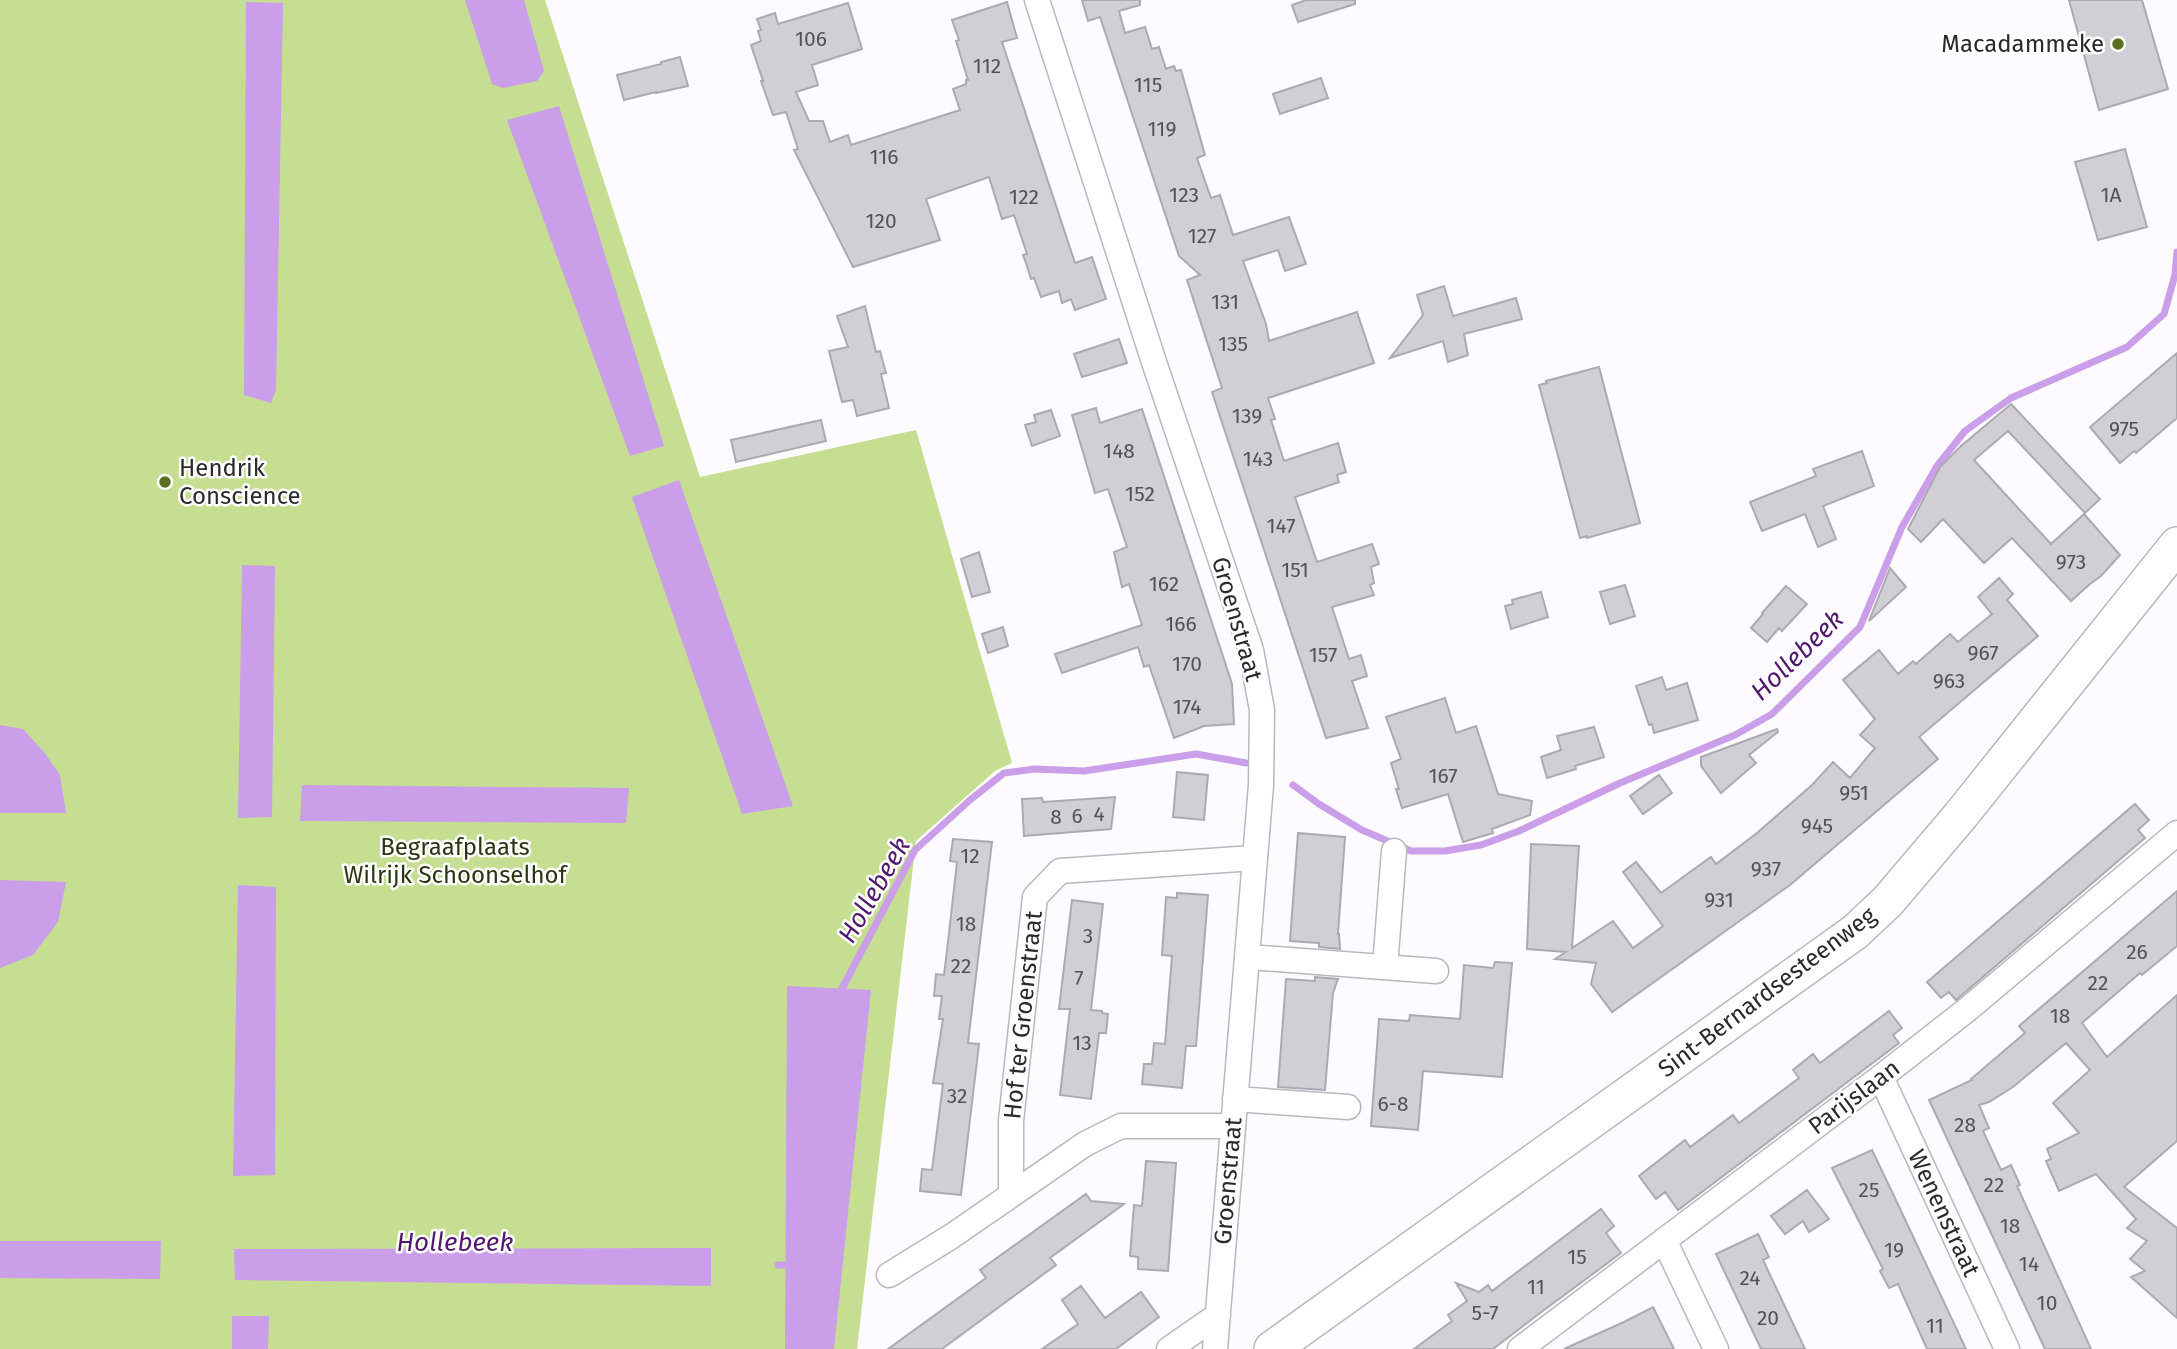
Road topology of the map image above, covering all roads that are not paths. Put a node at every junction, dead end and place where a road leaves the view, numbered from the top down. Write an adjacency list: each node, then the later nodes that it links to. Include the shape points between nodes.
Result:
1 (1037, 0): 5 (street, Groenstraat, via 1251,650 1262,710)
2 (2177, 545): 19 (main road, Sint-Bernardsesteenweg, via 1961,815 1888,901 1855,932)
3 (2177, 833): 9 (street, Parijslaan)
4 (1394, 851): 7 (street)
5 (1254, 858): 6 (street, Groenstraat); 13 (street, Hof ter Groenstraat, via 1060,871 1035,897 1011,1121)
6 (1248, 957): 7 (street); 10 (street, Groenstraat)
7 (1385, 967): 8 (street)
8 (1436, 971)
9 (1881, 1077): 14 (street, Parijslaan); 22 (street, Wenenstraat)
10 (1235, 1100): 11 (street); 12 (street, Groenstraat)
11 (1348, 1107)
12 (1232, 1126): 13 (street, via 1121,1126 1084,1144); 16 (street, Groenstraat)
13 (1011, 1195): 15 (street)
14 (1664, 1240): 20 (street, Parijslaan); 21 (street)
15 (889, 1275)
16 (1218, 1315): 17 (street); 18 (street, Groenstraat)
17 (1169, 1349)
18 (1215, 1349)
19 (1272, 1349)
20 (1520, 1349)
21 (1716, 1349)
22 (2007, 1349)

